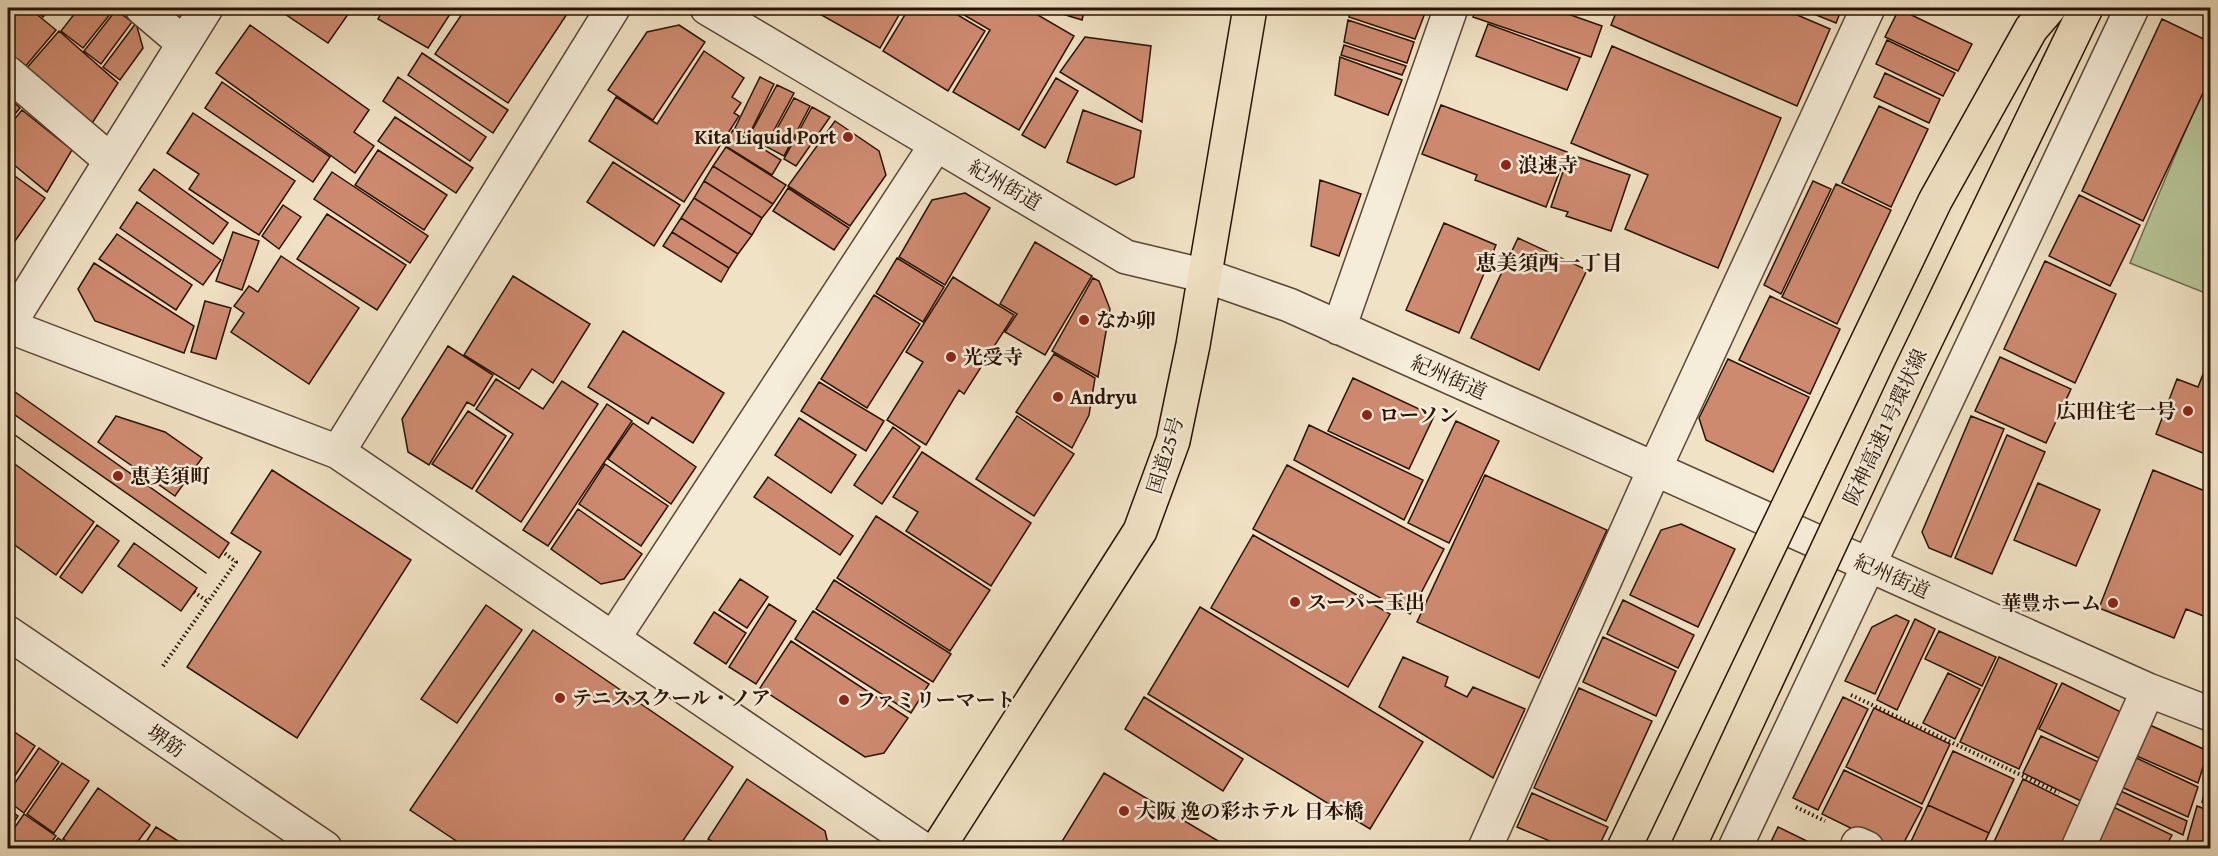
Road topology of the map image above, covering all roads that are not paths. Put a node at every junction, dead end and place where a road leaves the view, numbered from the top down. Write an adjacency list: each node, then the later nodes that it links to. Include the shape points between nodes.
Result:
1 (142, 8): 12 (street)
2 (206, 8): 12 (street)
3 (613, 8): 19 (street)
4 (706, 8): 14 (street, 紀州街道)
5 (1250, 8): 16 (highway, 国道25号)
6 (1451, 8): 18 (street)
7 (1868, 8): 20 (street)
8 (2049, 8): 30 (highway, bridge, via 2031,29 1935,201)
9 (2076, 8): 21 (street, via 2058,88)
10 (2086, 8): 31 (highway, 阪神高速1号環状線, bridge, via 1914,364)
11 (2132, 8): 21 (street)
12 (183, 43): 15 (street)
13 (8, 74): 15 (street)
14 (936, 145): 16 (street, 紀州街道, via 1126,257); 23 (street)
15 (110, 160): 17 (street)
16 (1206, 276): 18 (street, 紀州街道, via 1289,305); 28 (highway, 国道25号, via 1173,441 1140,531)
17 (8, 326): 19 (street)
18 (1339, 328): 20 (street, 紀州街道)
19 (338, 452): 23 (street)
20 (1655, 468): 21 (street, 紀州街道); 29 (street)
21 (1853, 558): 24 (street, 紀州街道); 32 (street); 33 (street)
22 (8, 633): 26 (street, 堺筋)
23 (613, 639): 27 (street)
24 (2148, 690): 25 (street, 紀州街道); 34 (street)
25 (2211, 714)
26 (325, 849)
27 (921, 849)
28 (938, 849)
29 (1485, 849)
30 (1624, 849)
31 (1688, 849)
32 (1701, 849)
33 (1735, 849)
34 (2078, 849)

